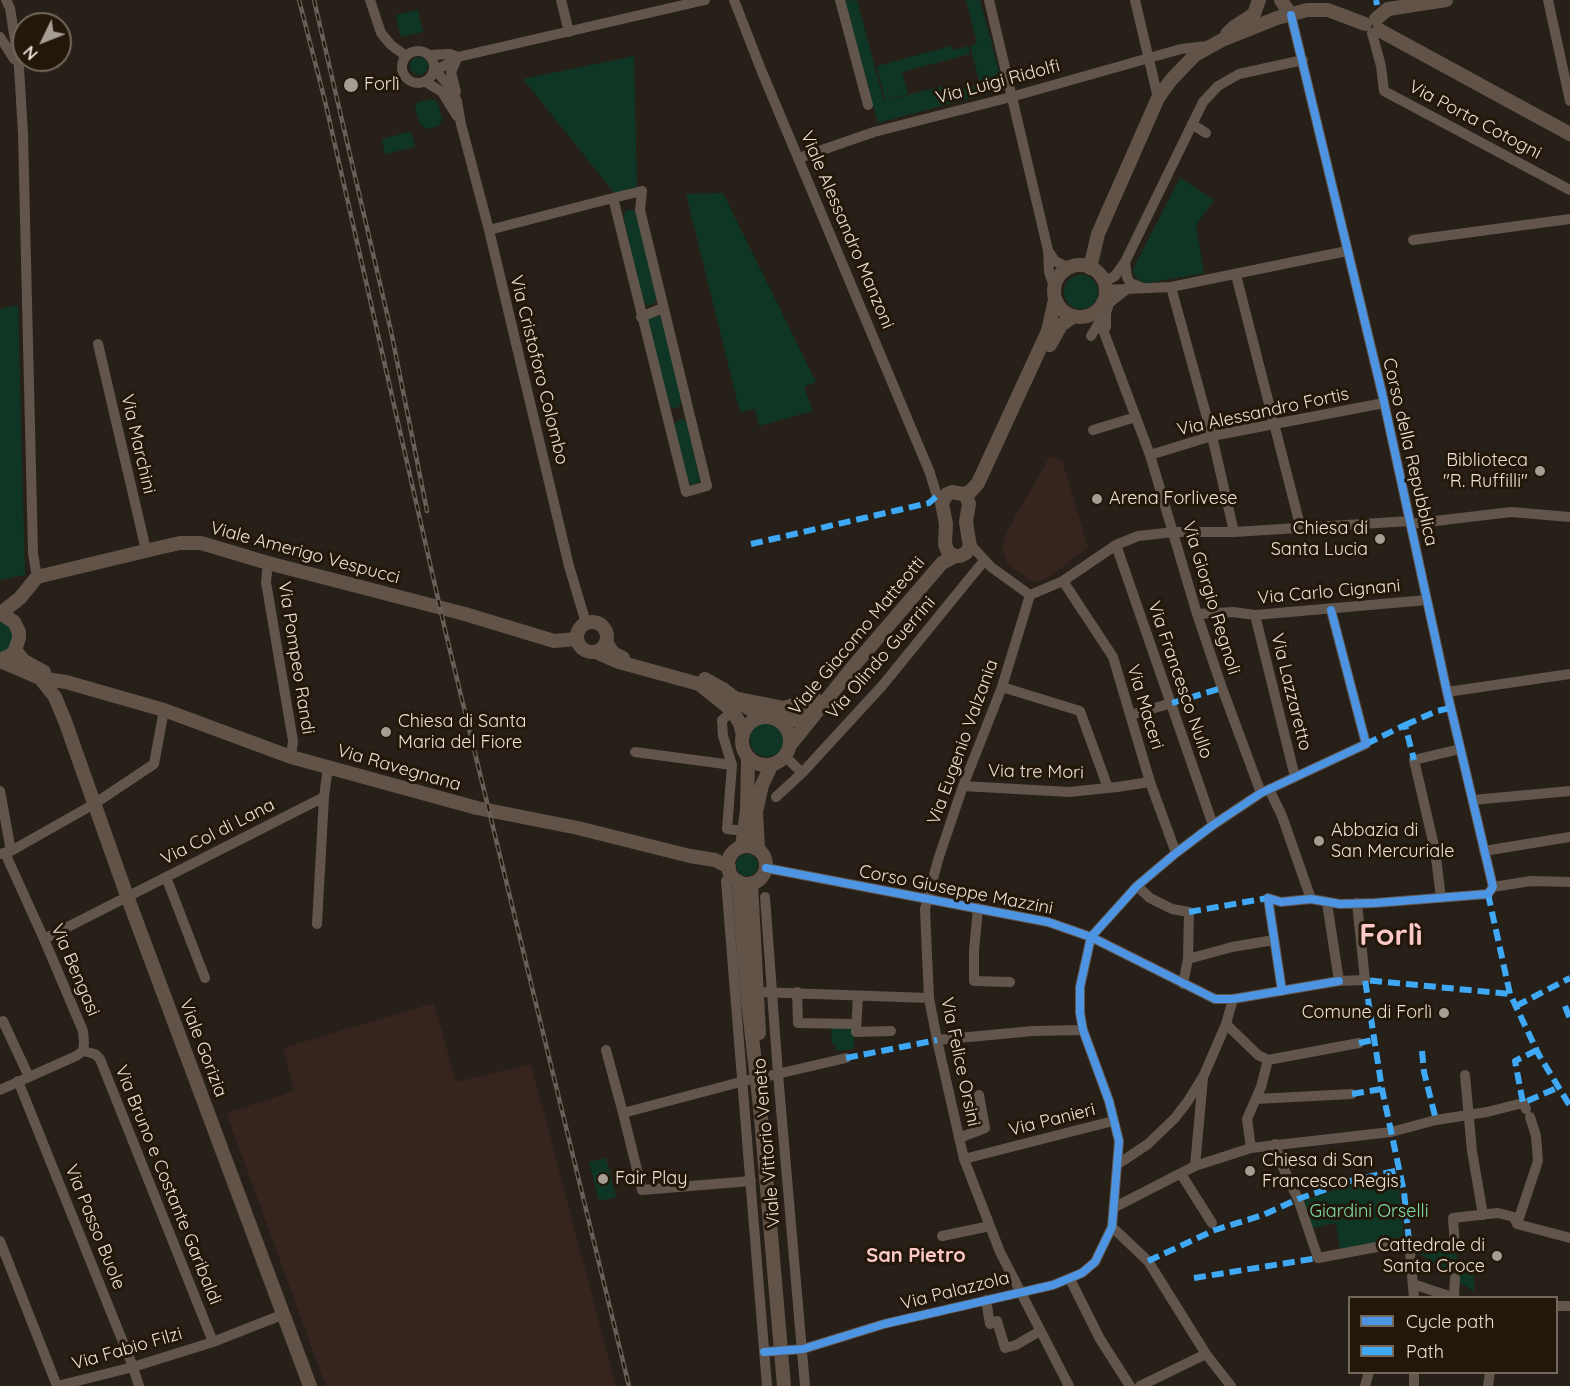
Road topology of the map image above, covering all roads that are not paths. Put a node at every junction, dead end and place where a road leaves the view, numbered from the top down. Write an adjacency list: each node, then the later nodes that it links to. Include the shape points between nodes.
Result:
1 (370, 0): 26 (street, via 381,33)
2 (561, 0): 20 (street)
3 (705, 0): 20 (street)
4 (734, 0): 42 (street, Viale Alessandro Manzoni)
5 (840, 0): 37 (street)
6 (989, 0): 33 (street)
7 (1135, 0): 28 (street)
8 (1259, 0): 22 (main road, via 1254,14)
9 (1281, 0): 15 (main road)
10 (1295, 0): 15 (main road)
11 (1326, 0): 18 (main road)
12 (1446, 0): 18 (main road, via 1388,9)
13 (1548, 0): 36 (street)
14 (7, 1): 16 (street)
15 (1292, 15): 18 (main road, via 1328,10); 22 (main road); 29 (street, Corso della Repubblica)
16 (11, 16): 17 (street); 19 (street)
17 (12, 22)
18 (1372, 25): 40 (main road); 43 (street, Via Porta Cotogni, via 1384,91)
19 (0, 30)
20 (569, 32): 27 (street)
21 (0, 37): 24 (street)
22 (1222, 40): 23 (main road)
23 (1209, 46): 28 (street, Via Luigi Ridolfi); 34 (main road, via 1179,71)
24 (12, 53)
25 (430, 55): 26 (street, via 420,50); 27 (street); 30 (street)
26 (406, 56): 32 (street, via 402,67 406,77 415,83)
27 (458, 57): 30 (street); 35 (street, via 451,72)
28 (1149, 58): 33 (street, Via Luigi Ridolfi); 34 (street)
29 (1303, 60): 39 (street, via 1228,79 1203,102); 50 (street, Corso della Repubblica)
30 (435, 70): 32 (street); 35 (street)
31 (19, 72): 87 (street, via 33,553)
32 (426, 82): 38 (street, via 442,92)
33 (1011, 97): 42 (street, Via Luigi Ridolfi, via 874,132); 49 (street)
34 (1158, 98): 47 (main road)
35 (457, 101): 38 (street)
36 (1570, 101)
37 (868, 105)
38 (461, 124): 46 (street, Via Cristoforo Colombo)
39 (1192, 124): 41 (street); 51 (street)
40 (1569, 131)
41 (1206, 133)
42 (799, 158): 75 (street, Viale Alessandro Manzoni, via 930,472)
43 (1570, 190)
44 (613, 198): 46 (street); 60 (street, via 642,191 640,210); 63 (street)
45 (1570, 219): 48 (street)
46 (489, 230): 95 (street, Via Cristoforo Colombo)
47 (1098, 234): 52 (main road); 53 (main road)
48 (1413, 240)
49 (1048, 250): 52 (street, via 1055,261); 59 (street)
50 (1347, 251): 54 (street); 67 (street, Corso della Repubblica)
51 (1125, 262): 55 (street); 58 (street, via 1130,283)
52 (1071, 267): 53 (main road); 59 (main road, via 1059,275)
53 (1090, 268): 55 (main road, via 1100,275)
54 (1236, 275): 56 (street); 71 (street)
55 (1104, 286): 57 (street); 62 (main road)
56 (1171, 287): 58 (street); 73 (street)
57 (1129, 288): 58 (street); 65 (street, via 1109,303)
58 (1143, 288)
59 (1055, 293): 61 (main road, via 1062,309); 76 (main road, via 1048,331 978,483)
60 (663, 308): 63 (street); 68 (street)
61 (1074, 316): 62 (main road); 76 (main road, via 1055,334 984,485)
62 (1098, 316): 64 (street); 65 (street, Via Giorgio Regnoli)
63 (641, 317): 70 (street)
64 (1091, 336)
65 (1106, 336): 69 (street, Via Giorgio Regnoli)
66 (98, 344): 83 (street, Via Marchini)
67 (1384, 403): 71 (street, Via Alessandro Fortis); 78 (street, Corso della Repubblica)
68 (688, 413): 70 (street); 70 (street, via 706,486 686,492)
69 (1136, 417): 72 (street); 74 (street, Via Giorgio Regnoli)
70 (667, 419)
71 (1274, 425): 73 (street, Via Alessandro Fortis); 79 (street)
72 (1093, 430)
73 (1212, 436): 74 (street, Via Alessandro Fortis); 81 (street)
74 (1150, 455): 80 (street, Via Giorgio Regnoli)
75 (945, 499): 76 (main road, via 952,492); 84 (main road, via 946,524)
76 (966, 499): 84 (main road, via 966,522)
77 (1570, 517): 78 (street, via 1511,512)
78 (1410, 523): 79 (street); 90 (street, Corso della Repubblica)
79 (1301, 529): 81 (street)
80 (1174, 532): 81 (street); 82 (street, via 1138,536); 93 (street, Via Giorgio Regnoli)
81 (1234, 532)
82 (1116, 545): 88 (street); 106 (street, Via Francesco Nullo)
83 (146, 550): 85 (main road, Viale Amerigo Vespucci, via 201,543); 87 (main road, Viale Amerigo Vespucci)
84 (959, 551): 86 (street); 105 (main road, Viale Giacomo Matteotti, via 912,591); 114 (main road, Viale Giacomo Matteotti, via 942,562)
85 (268, 563): 96 (main road, Viale Amerigo Vespucci, via 554,641); 116 (street, Via Pompeo Randi, via 266,582 293,741)
86 (987, 565): 89 (street); 121 (street, Via Olindo Guerrini)
87 (37, 577): 92 (main road)
88 (1063, 581): 89 (street); 109 (street, Via Maceri, via 1113,657)
89 (1030, 595): 103 (street, Via Eugenio Valzania)
90 (1427, 600): 91 (street, Via Carlo Cignani); 104 (street, Corso della Repubblica)
91 (1331, 610): 94 (street, Via Carlo Cignani); 122 (street, via 1366,744)
92 (1, 613): 98 (main road, via 17,627 19,639)
93 (1197, 614): 94 (street, Via Carlo Cignani); 127 (street, Via Giorgio Regnoli, via 1222,688)
94 (1255, 615): 122 (street, Via Lazzaretto)
95 (586, 623): 96 (main road, via 578,629); 97 (main road, via 596,622 604,628)
96 (576, 639): 97 (main road, via 585,652)
97 (601, 647): 107 (main road, via 621,657 703,678 723,689)
98 (15, 650): 99 (main road); 102 (main road, Via Ravegnana, via 24,661)
99 (0, 661): 101 (main road, Via Ravegnana)
100 (1570, 674): 104 (street)
101 (40, 678): 102 (main road, Via Ravegnana); 111 (main road, Viale Gorizia, via 55,697)
102 (66, 682): 108 (main road, Via Ravegnana); 111 (main road, Viale Gorizia)
103 (1002, 687): 124 (street, Via Eugenio Valzania); 125 (street, via 1080,711)
104 (1447, 692): 113 (street, Corso della Repubblica)
105 (814, 703): 107 (main road, via 784,708); 110 (main road, Viale Giacomo Matteotti, via 797,719 787,722)
106 (1172, 703): 109 (street); 133 (street, Via Francesco Nullo)
107 (734, 705): 110 (main road); 112 (main road); 119 (street, via 722,720)
108 (164, 710): 116 (main road, Via Ravegnana); 132 (street, via 154,764)
109 (1130, 716): 123 (street, Via Maceri)
110 (766, 717): 112 (main road, via 747,726); 114 (main road, via 787,728)
111 (65, 721): 132 (main road, Viale Gorizia)
112 (743, 735): 117 (main road)
113 (1460, 749): 131 (street, Corso della Repubblica); 149 (street, via 1414,760)
114 (788, 751): 118 (main road); 121 (street)
115 (635, 752): 119 (street)
116 (291, 757): 120 (main road, Via Ravegnana)
117 (748, 757): 118 (main road); 134 (main road)
118 (772, 764): 137 (main road, via 756,812)
119 (732, 765): 134 (street, via 727,829)
120 (328, 766): 129 (street); 143 (main road, Via Ravegnana, via 477,808 715,860)
121 (802, 773): 130 (street, Via Olindo Guerrini)
122 (1295, 777): 127 (street)
123 (1150, 782): 125 (street, Via tre Mori); 140 (street, Via Maceri)
124 (963, 786): 125 (street, Via tre Mori, via 1069,792); 151 (street, Via Eugenio Valzania)
125 (1108, 788)
126 (0, 791): 139 (street, Via Bengasi)
127 (1265, 791): 133 (street); 150 (street, Via Giorgio Regnoli, via 1282,816)
128 (1570, 791): 131 (street)
129 (324, 797): 142 (street, Via Col di Lana); 155 (street)
130 (776, 797)
131 (1473, 800): 138 (street, Corso della Repubblica)
132 (94, 804): 139 (street); 147 (main road, Viale Gorizia)
133 (1213, 825): 140 (street)
134 (744, 831): 136 (main road)
135 (1570, 837): 138 (street)
136 (742, 846): 137 (main road); 143 (main road, via 730,857)
137 (758, 849): 141 (main road, via 765,857)
138 (1484, 851): 146 (street, Corso della Repubblica)
139 (5, 853): 157 (street, Via Bengasi)
140 (1176, 853): 145 (street)
141 (766, 868): 143 (main road, via 761,878); 151 (street, Corso Giuseppe Mazzini)
142 (166, 877): 147 (street, Via Col di Lana); 160 (street)
143 (736, 878): 167 (main road, Viale Vittorio Veneto); 167 (main road, Viale Vittorio Veneto, via 737,939)
144 (1570, 882): 146 (street, via 1531,881)
145 (1137, 886): 156 (street); 159 (street, via 1150,898 1189,912)
146 (1490, 891): 149 (street)
147 (127, 896): 157 (street, Via Col di Lana); 221 (main road, Viale Gorizia)
148 (765, 897): 165 (street, Viale Vittorio Veneto)
149 (1440, 898): 153 (street)
150 (1311, 899): 152 (street); 158 (street, via 1281,902 1268,898)
151 (928, 900): 154 (street, Corso Giuseppe Mazzini); 169 (street, Via Felice Orsini, via 925,909)
152 (1327, 903): 153 (street); 161 (street)
153 (1357, 903): 161 (street, Corso Giuseppe Mazzini, via 1365,980)
154 (978, 909): 156 (street, Corso Giuseppe Mazzini, via 1048,922); 162 (street, via 974,981)
155 (317, 924)
156 (1091, 937): 163 (street, Corso Giuseppe Mazzini); 174 (street, Via Palazzola, via 1080,987)
157 (44, 939): 179 (street, Via Bengasi, via 83,1031)
158 (1274, 940): 159 (street); 164 (street)
159 (1188, 959): 163 (street)
160 (205, 978)
161 (1339, 981): 164 (street, Corso Giuseppe Mazzini)
162 (1010, 982)
163 (1183, 984): 170 (street, Corso Giuseppe Mazzini, via 1215,999)
164 (1282, 991): 170 (street, Corso Giuseppe Mazzini)
165 (773, 992): 166 (street); 167 (street); 182 (street, Viale Vittorio Veneto)
166 (797, 992): 168 (street); 172 (street, via 798,1023)
167 (747, 993): 186 (main road, Viale Vittorio Veneto); 186 (street, Viale Vittorio Veneto)
168 (858, 996): 169 (street); 172 (street)
169 (929, 998): 176 (street, Via Felice Orsini)
170 (1233, 999): 173 (street)
171 (3, 1021): 185 (street)
172 (856, 1024): 175 (street, via 856,1032)
173 (1226, 1024): 181 (street); 183 (street)
174 (1083, 1029): 176 (street); 194 (street, Via Palazzola)
175 (891, 1031)
176 (937, 1040): 195 (street, Via Felice Orsini)
177 (1359, 1043): 181 (street)
178 (606, 1050): 192 (street)
179 (83, 1051): 185 (street); 223 (street, Via Bruno e Costante Garibaldi, via 100,1059)
180 (846, 1058): 182 (street)
181 (1268, 1060): 191 (street)
182 (778, 1074): 186 (street); 224 (street, Viale Vittorio Veneto)
183 (1204, 1075): 199 (street, via 1175,1118 1148,1144); 200 (street)
184 (1465, 1075): 193 (street)
185 (29, 1077): 187 (street)
186 (753, 1079): 192 (street); 202 (street, Viale Vittorio Veneto); 225 (main road, Viale Vittorio Veneto, via 760,1107)
187 (18, 1082): 188 (street); 228 (street, Via Passo Buole)
188 (0, 1090)
189 (1352, 1094): 191 (street)
190 (979, 1095): 195 (street, via 986,1128)
191 (1256, 1099): 197 (street, via 1247,1119)
192 (623, 1113): 202 (street, via 642,1190)
193 (1469, 1115): 196 (street, via 1391,1132); 204 (street); 206 (street, via 1526,1110 1536,1136 1538,1161)
194 (1113, 1121): 198 (street, Via Panieri); 199 (street, Via Palazzola, via 1119,1141)
195 (959, 1138): 198 (street, Via Felice Orsini)
196 (1275, 1144): 197 (street); 215 (street, via 1318,1258 1409,1241)
197 (1251, 1148): 200 (street)
198 (964, 1159): 207 (street, Via Felice Orsini)
199 (1118, 1164): 203 (street, Via Palazzola)
200 (1195, 1166): 201 (street)
201 (1181, 1174): 203 (street); 205 (street)
202 (751, 1181): 226 (street, Viale Vittorio Veneto)
203 (1115, 1207): 208 (street, Via Palazzola)
204 (1483, 1215): 206 (street, via 1514,1217); 212 (street, via 1453,1218)
205 (1212, 1223)
206 (1517, 1224): 210 (street)
207 (990, 1226): 209 (street); 216 (street, Via Felice Orsini)
208 (1112, 1227): 214 (street, Via Palazzola, via 1095,1262); 227 (street, via 1148,1261)
209 (942, 1236)
210 (1570, 1239)
211 (0, 1241): 229 (street, Via Fabio Filzi)
212 (1455, 1247)
213 (1455, 1278): 219 (street)
214 (1070, 1279): 216 (street, Via Palazzola); 236 (street, via 1100,1339)
215 (1413, 1284): 217 (street); 218 (street)
216 (1020, 1291): 220 (street, Via Palazzola); 222 (street, Via Felice Orsini)
217 (1414, 1296)
218 (1448, 1296)
219 (1454, 1296)
220 (986, 1300): 222 (street, via 990,1324 997,1322 1005,1348); 224 (street, Via Palazzola, via 884,1324)
221 (284, 1314): 223 (street, Via Fabio Filzi); 231 (main road, Viale Gorizia)
222 (1040, 1330): 235 (street, Via Felice Orsini)
223 (213, 1342): 228 (street, Via Fabio Filzi)
224 (803, 1349): 225 (street, Via Palazzola); 234 (street, Viale Vittorio Veneto)
225 (781, 1350): 226 (street, Via Palazzola); 233 (main road, Viale Vittorio Veneto)
226 (764, 1352): 232 (street, Viale Vittorio Veneto)
227 (1206, 1354): 237 (street); 238 (street)
228 (134, 1367): 229 (street, Via Fabio Filzi); 230 (street, Via Passo Buole)
229 (57, 1386)
230 (139, 1386)
231 (310, 1386)
232 (767, 1386)
233 (784, 1386)
234 (805, 1386)
235 (1069, 1386)
236 (1130, 1386)
237 (1140, 1386)
238 (1231, 1386)

